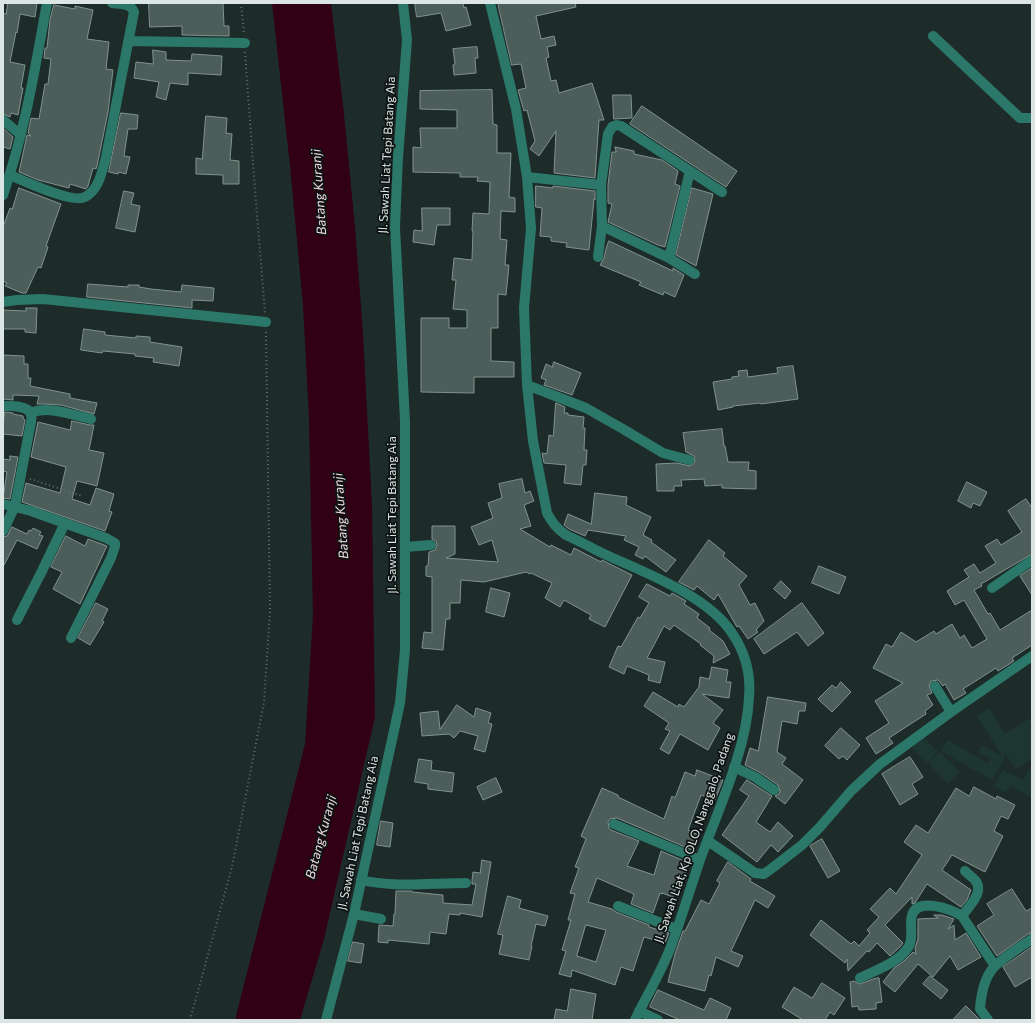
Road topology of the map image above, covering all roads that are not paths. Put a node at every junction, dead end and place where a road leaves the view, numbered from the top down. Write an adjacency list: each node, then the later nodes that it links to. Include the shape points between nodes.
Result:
1 (48, 3): 10 (street)
2 (112, 3): 6 (street, via 128,5 133,9)
3 (403, 3): 33 (street, Jl. Sawah Liat Tepi Batang Aia, via 407,40 395,227 405,421)
4 (490, 3): 13 (street, via 516,109)
5 (933, 36): 8 (street, via 1020,118)
6 (128, 41): 7 (street); 12 (street, via 106,157 100,179 92,192 85,198 75,199)
7 (245, 43)
8 (1032, 118)
9 (3, 120): 10 (street)
10 (21, 135): 12 (street)
11 (690, 171): 14 (street, via 617,125 612,126 608,134); 15 (street); 19 (street)
12 (10, 175): 16 (street)
13 (527, 177): 14 (street); 23 (street, via 531,228 524,308)
14 (601, 185): 17 (street)
15 (722, 192)
16 (3, 195)
17 (602, 226): 18 (street); 19 (street)
18 (598, 257)
19 (669, 258): 20 (street)
20 (695, 274)
21 (3, 302): 22 (street, via 43,299)
22 (266, 322)
23 (527, 385): 27 (street, via 586,408 663,454); 41 (street, Jl. Sawah Liat, Kp OLO, Nanggalo, Padang, via 533,441 545,506 550,520 557,529 658,578 687,595 718,616 732,633 743,653 748,671 750,696 748,716)
24 (3, 406): 25 (street, via 20,407)
25 (30, 413): 26 (street, via 50,410); 29 (street, via 30,427)
26 (91, 420)
27 (689, 460)
28 (3, 504): 29 (street)
29 (16, 506): 30 (street); 31 (street)
30 (64, 523): 36 (street); 37 (street, via 115,543 111,558)
31 (3, 531)
32 (431, 546): 33 (street)
33 (405, 547): 47 (street, Jl. Sawah Liat Tepi Batang Aia, via 404,650 400,702)
34 (1032, 560): 35 (street)
35 (992, 588)
36 (17, 620)
37 (71, 638)
38 (1032, 656): 40 (street)
39 (935, 686): 40 (street)
40 (950, 712): 44 (street, via 880,764 851,791 802,845 772,870 764,874 755,873)
41 (734, 767): 42 (street); 44 (street, Jl. Sawah Liat, Kp OLO, Nanggalo, Padang)
42 (774, 790)
43 (614, 824): 45 (street)
44 (708, 842): 45 (street, Jl. Sawah Liat, Kp OLO, Nanggalo, Padang)
45 (700, 860): 53 (street, Jl. Sawah Liat, Kp OLO, Nanggalo, Padang)
46 (965, 871): 51 (street, via 975,880 978,888 977,894)
47 (361, 880): 48 (street, via 398,885); 50 (street, Jl. Sawah Liat Tepi Batang Aia)
48 (466, 883)
49 (618, 906): 53 (street)
50 (354, 914): 52 (street); 58 (street, Jl. Sawah Liat Tepi Batang Aia)
51 (962, 916): 55 (street); 56 (street, via 934,906 918,908 911,917 911,940 906,950 895,960)
52 (381, 919)
53 (676, 929): 57 (street, Jl. Sawah Liat, Kp OLO, Nanggalo, Padang, via 662,967)
54 (1032, 939): 55 (street)
55 (995, 966): 60 (street, via 989,974 981,999 980,1009)
56 (860, 978)
57 (637, 1016): 59 (street)
58 (326, 1020)
59 (658, 1020)
60 (988, 1020)

